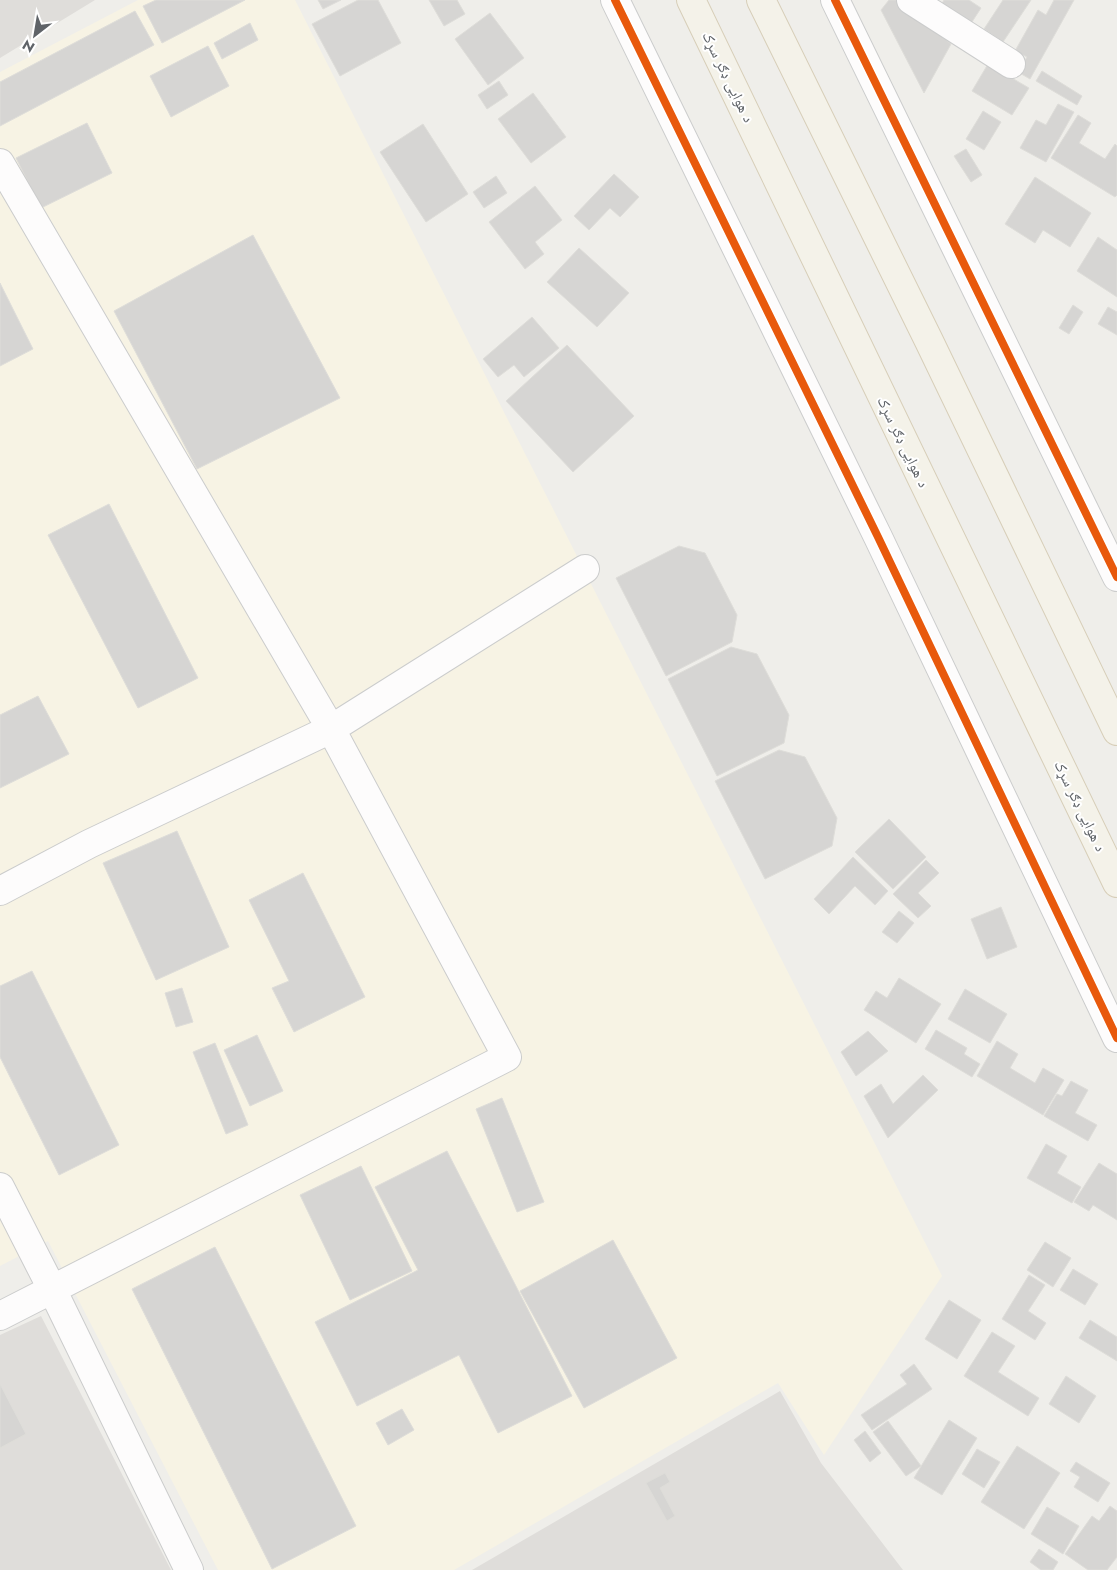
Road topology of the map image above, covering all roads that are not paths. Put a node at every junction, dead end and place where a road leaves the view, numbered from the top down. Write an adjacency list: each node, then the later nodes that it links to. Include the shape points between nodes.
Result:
1 (615, 0): 14 (street, via 878,537)
2 (691, 0): 12 (main road, د هوایی ډګر سړک)
3 (761, 0): 11 (main road)
4 (911, 0): 6 (street)
5 (839, 2): 9 (street)
6 (1011, 64)
7 (0, 163): 10 (street)
8 (585, 570): 10 (street)
9 (1117, 577)
10 (331, 729): 13 (street); 16 (street, via 507,1057)
11 (1117, 731)
12 (1117, 883)
13 (0, 890)
14 (1117, 1038)
15 (0, 1187): 16 (street)
16 (52, 1289): 17 (street); 18 (street)
17 (0, 1316)
18 (189, 1570)

